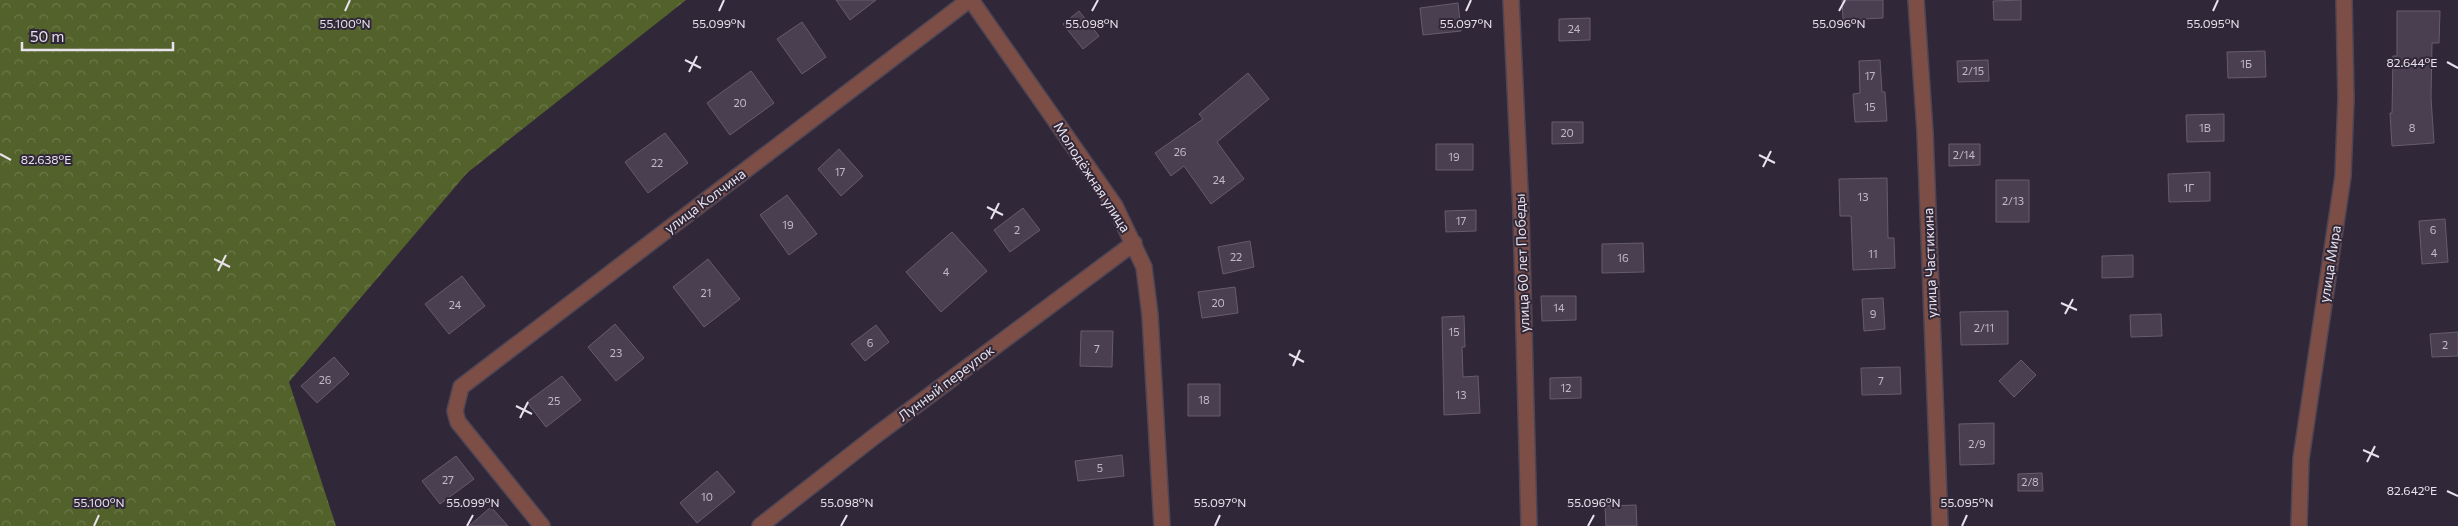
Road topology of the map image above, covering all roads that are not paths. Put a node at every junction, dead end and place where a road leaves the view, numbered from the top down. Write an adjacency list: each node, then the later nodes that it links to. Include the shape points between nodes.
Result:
1 (970, 0): 5 (street, Молодёжная улица, via 1115,206); 6 (street, улица Колчина, via 461,387 455,411 458,422)
2 (1511, 0): 9 (street, улица 60 лет Победы, via 1521,213)
3 (1916, 0): 10 (street, улица Частикина, via 1925,132)
4 (2344, 0): 11 (street, улица Мира, via 2346,99 2343,176 2301,458)
5 (1134, 243): 7 (street, Лунный переулок); 8 (street, Молодёжная улица, via 1144,267 1150,315)
6 (542, 526)
7 (760, 526)
8 (1162, 526)
9 (1529, 526)
10 (1940, 526)
11 (2299, 526)

